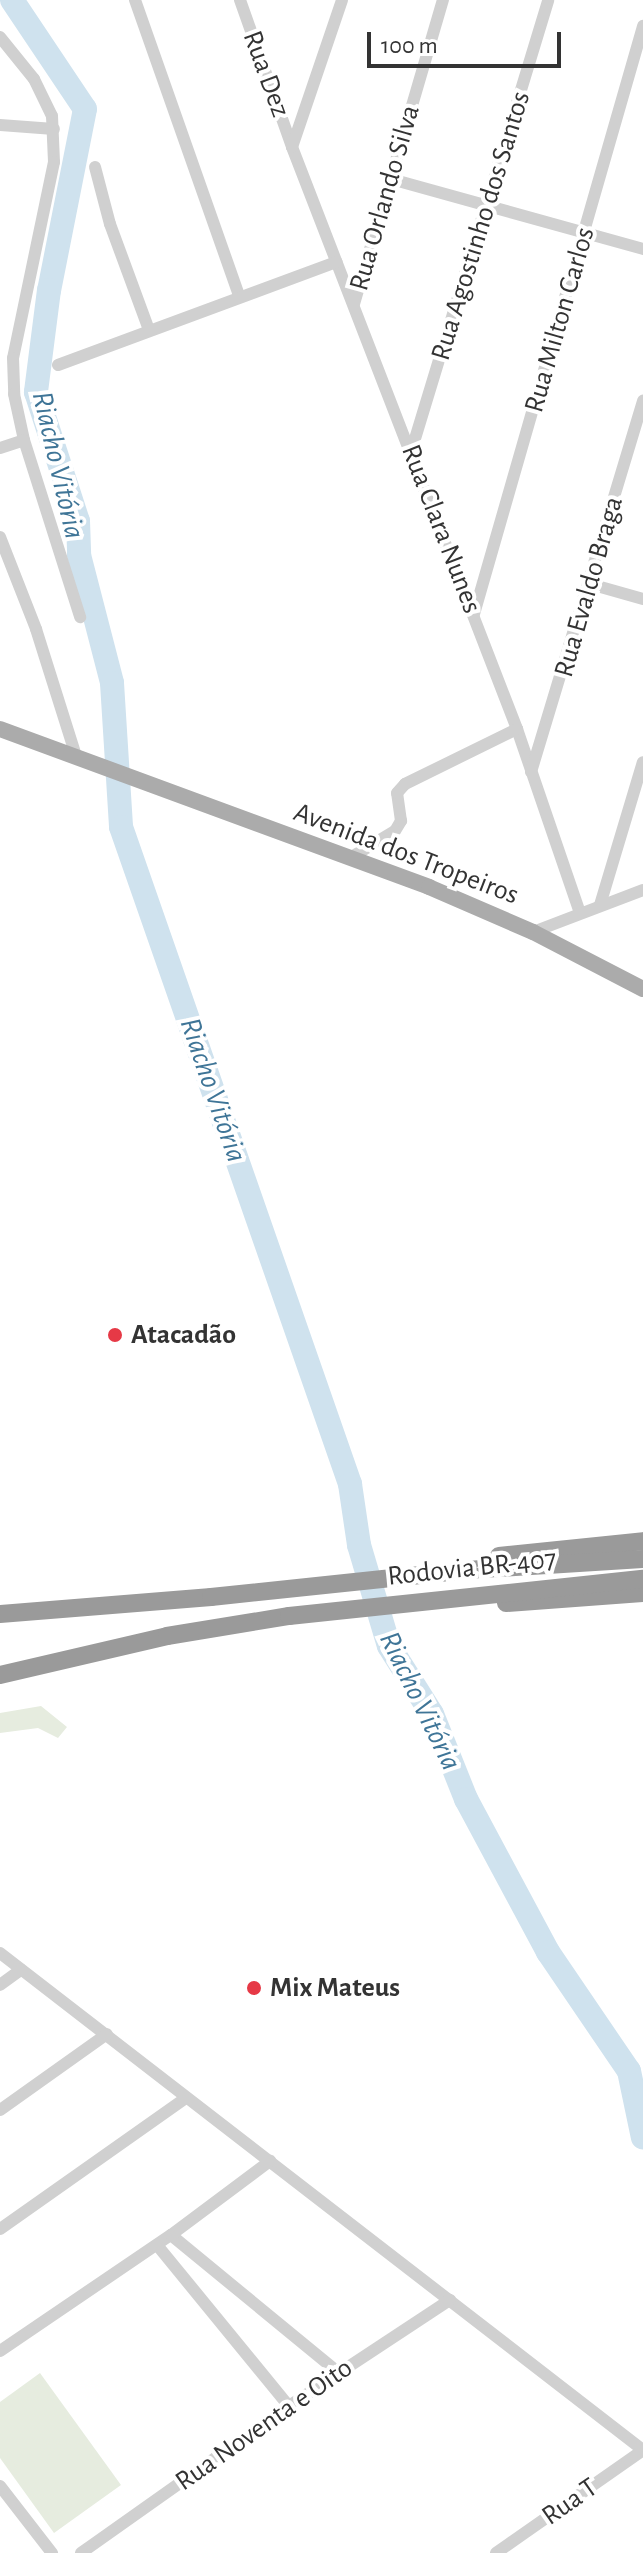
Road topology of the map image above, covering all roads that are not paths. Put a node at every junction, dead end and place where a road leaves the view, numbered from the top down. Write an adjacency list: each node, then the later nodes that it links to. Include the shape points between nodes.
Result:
1 (135, 0): 17 (street)
2 (240, 0): 10 (street, Rua Dez)
3 (342, 0): 10 (street)
4 (443, 0): 12 (street, Rua Orlando Silva)
5 (548, 0): 13 (street, Rua Agostinho dos Santos)
6 (643, 26): 14 (street, Rua Milton Carlos)
7 (0, 37): 9 (street, via 44,96)
8 (0, 125): 9 (street)
9 (54, 129): 22 (street, via 54,162 13,358)
10 (292, 147): 16 (street, Rua Clara Nunes)
11 (95, 167): 19 (street)
12 (391, 179): 13 (street); 18 (street, Rua Orlando Silva)
13 (488, 205): 14 (street); 24 (street, Rua Agostinho dos Santos)
14 (585, 233): 15 (street); 28 (street, Rua Milton Carlos)
15 (643, 249)
16 (337, 262): 17 (street); 18 (street, Rua Clara Nunes)
17 (239, 296): 19 (street)
18 (354, 304): 24 (street, Rua Clara Nunes)
19 (149, 330): 20 (street)
20 (58, 365)
21 (643, 400): 26 (street, Rua Evaldo Braga)
22 (24, 440): 23 (street); 29 (street)
23 (0, 448)
24 (411, 452): 28 (street, Rua Clara Nunes)
25 (0, 537): 32 (street)
26 (590, 584): 27 (street); 34 (street, Rua Evaldo Braga)
27 (643, 599)
28 (474, 614): 31 (street, Rua Clara Nunes)
29 (80, 617)
30 (0, 729): 32 (main road, Avenida dos Tropeiros)
31 (517, 729): 34 (street, Rua Clara Nunes); 35 (street, via 405,784 397,793 401,821 395,831)
32 (77, 759): 35 (main road, Avenida dos Tropeiros)
33 (643, 762): 37 (street)
34 (531, 772): 38 (street, Rua Clara Nunes)
35 (350, 858): 39 (main road, Avenida dos Tropeiros)
36 (643, 890): 37 (street)
37 (600, 905): 38 (street)
38 (580, 913): 39 (street)
39 (533, 932): 40 (main road, Avenida dos Tropeiros)
40 (643, 989)
41 (643, 1541): 43 (highway, via 478,1558)
42 (643, 1559): 43 (highway, Rodovia BR-407)
43 (429, 1573): 46 (highway, Rodovia BR-407)
44 (641, 1590): 45 (highway, Rodovia BR-407); 45 (highway, via 466,1604)
45 (454, 1598): 47 (highway, Rodovia BR-407, via 167,1636)
46 (0, 1614)
47 (0, 1675)
48 (0, 1953): 49 (street)
49 (21, 1970): 50 (street); 51 (street)
50 (0, 1985)
51 (107, 2034): 52 (street); 53 (street)
52 (186, 2098): 54 (street); 55 (street)
53 (0, 2110)
54 (270, 2161): 56 (street); 58 (street)
55 (0, 2229)
56 (171, 2235): 57 (street); 60 (street)
57 (157, 2245): 59 (street); 61 (street)
58 (450, 2300): 60 (street, Rua Noventa e Oito); 62 (street)
59 (0, 2351)
60 (338, 2372): 61 (street, Rua Noventa e Oito)
61 (289, 2406): 65 (street, Rua Noventa e Oito)
62 (643, 2450): 66 (street, Rua T)
63 (0, 2486): 64 (street)
64 (52, 2553)
65 (81, 2553)
66 (496, 2553)

